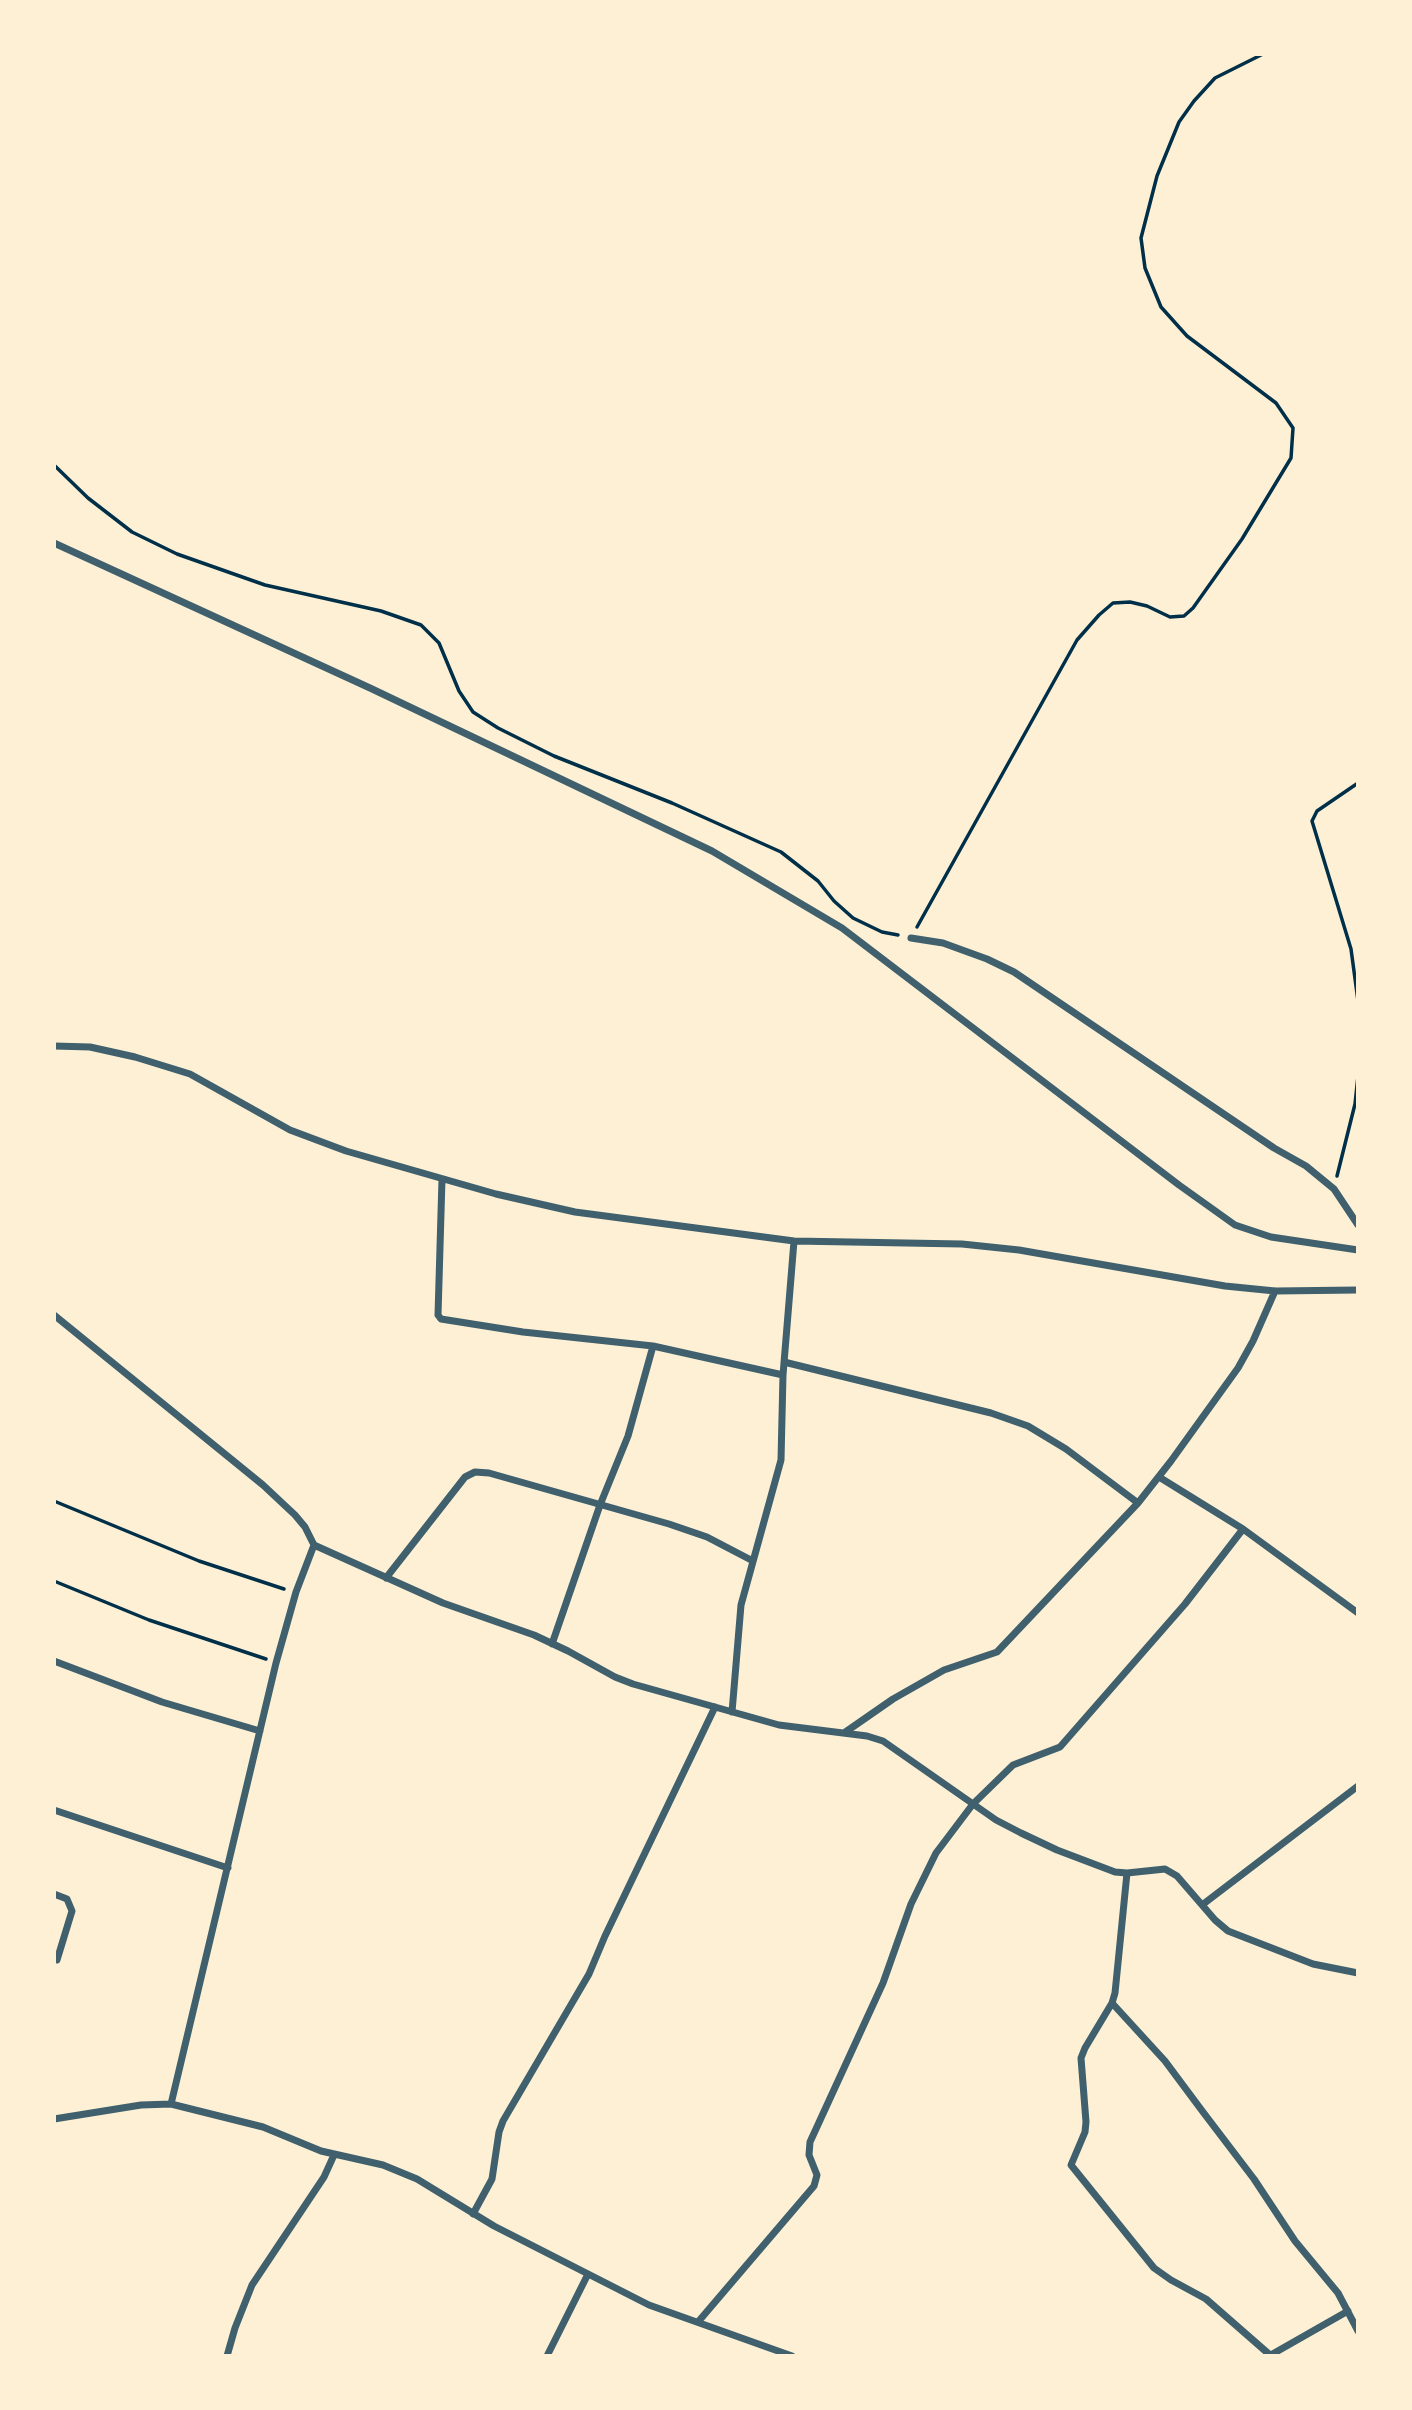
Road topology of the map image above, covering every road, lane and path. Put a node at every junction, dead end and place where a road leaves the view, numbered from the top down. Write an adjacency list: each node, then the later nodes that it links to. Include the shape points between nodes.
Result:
1 (1263, 54): 5 (path, via 1215,78 1179,122 1157,176 1141,238 1145,268 1161,306 1187,337 1276,402 1293,428 1291,458 1242,539 1184,616 1170,617 1130,602 1113,603 1077,640)
2 (54, 465): 5 (path, via 132,532 177,554 265,585 381,611 421,625 439,643 473,712 490,723 554,756 781,852 818,881 853,918 882,932)
3 (54, 543): 13 (street, via 712,851 842,928 1235,1225 1271,1237)
4 (1358, 783): 6 (path, via 1317,811 1312,821 1350,949)
5 (911, 938): 10 (street, via 943,943 1014,972)
6 (1358, 1001)
7 (54, 1046): 9 (street, via 90,1047 190,1074 290,1130)
8 (1358, 1076): 10 (path)
9 (442, 1179): 12 (street, via 575,1212); 17 (street, via 441,1319)
10 (1334, 1189): 11 (street)
11 (1358, 1225)
12 (794, 1241): 15 (street, via 962,1244); 18 (street)
13 (1358, 1250)
14 (1358, 1290): 15 (street)
15 (1275, 1291): 20 (street, via 1238,1368)
16 (54, 1315): 25 (street, via 263,1485 295,1514)
17 (653, 1346): 19 (street); 23 (street, via 628,1436)
18 (784, 1362): 19 (street); 22 (street, via 1028,1426)
19 (783, 1375): 26 (street, via 781,1460)
20 (1159, 1477): 22 (street); 24 (street)
21 (54, 1501): 29 (path, via 199,1561)
22 (1138, 1503): 37 (street, via 997,1653 944,1670)
23 (600, 1505): 26 (street, via 707,1537); 27 (street, via 475,1472 465,1477); 31 (street)
24 (1243, 1528): 30 (street); 39 (street, via 1185,1604 1060,1747 1013,1765)
25 (314, 1545): 27 (street); 29 (street)
26 (753, 1561): 35 (street, via 741,1605)
27 (386, 1577): 31 (street)
28 (54, 1581): 33 (path, via 149,1620)
29 (296, 1592): 33 (street)
30 (1358, 1613)
31 (552, 1644): 34 (street, via 624,1680)
32 (54, 1661): 36 (street, via 162,1702)
33 (276, 1663): 36 (street)
34 (715, 1707): 35 (street); 51 (street, via 589,1974 503,2121 492,2179)
35 (732, 1712): 37 (street, via 779,1725)
36 (260, 1731): 41 (street)
37 (844, 1733): 39 (street, via 883,1741)
38 (1358, 1786): 44 (street)
39 (973, 1804): 42 (street, via 1057,1850); 54 (street, via 923,1876 883,1983 810,2142 809,2155 817,2175 814,2186)
40 (54, 1810): 41 (street)
41 (228, 1868): 48 (street)
42 (1127, 1873): 44 (street, via 1165,1870 1177,1876); 47 (street)
43 (54, 1894): 45 (street, via 68,1899 72,1911)
44 (1202, 1905): 46 (street, via 1228,1931 1247,1940 1313,1964)
45 (57, 1960)
46 (1358, 1973)
47 (1112, 2003): 53 (street, via 1165,2061); 59 (street, via 1081,2058 1085,2132 1071,2165 1154,2268 1206,2299)
48 (171, 2104): 49 (street); 50 (street, via 264,2127)
49 (54, 2119)
50 (334, 2155): 51 (street, via 383,2165); 56 (street, via 252,2285)
51 (474, 2214): 52 (street)
52 (587, 2274): 54 (street, via 649,2305); 57 (street)
53 (1348, 2311): 55 (street); 59 (street)
54 (698, 2322): 58 (street)
55 (1358, 2331)
56 (228, 2356)
57 (547, 2356)
58 (792, 2356)
59 (1270, 2356)

